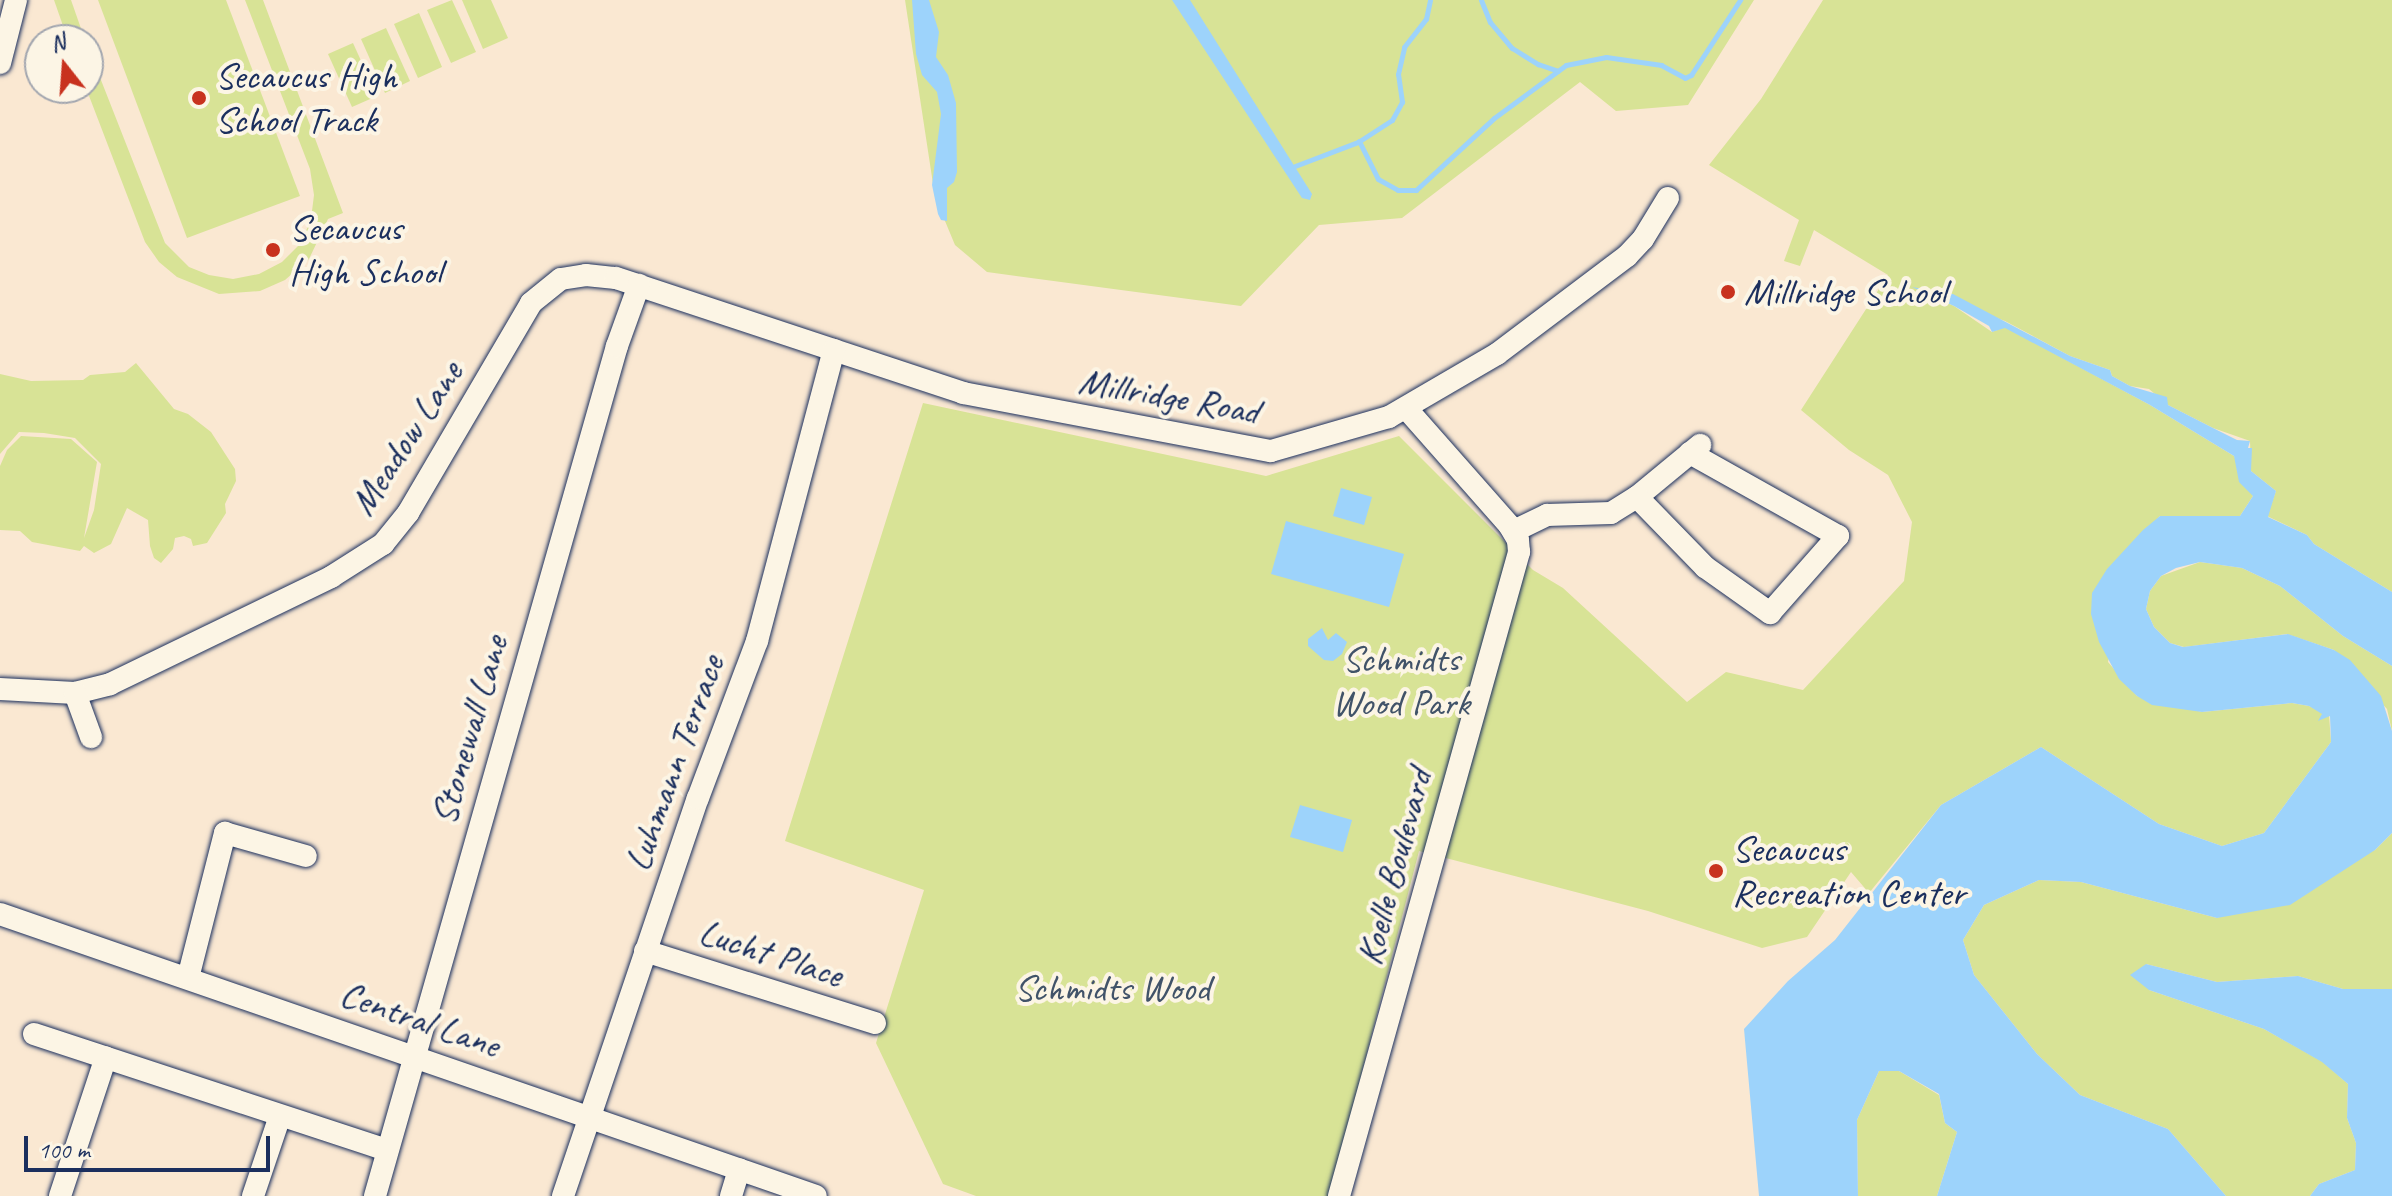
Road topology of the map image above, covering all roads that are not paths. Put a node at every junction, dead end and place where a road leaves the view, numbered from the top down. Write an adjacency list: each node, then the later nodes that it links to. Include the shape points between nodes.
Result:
1 (16, 0): 2 (street)
2 (0, 63)
3 (1668, 198): 6 (street, Millridge Road, via 1643,239 1595,283 1497,354)
4 (639, 285): 5 (street, Millridge Road); 10 (street, Meadow Lane, via 603,275 573,276 550,286 531,303 408,513 383,544 331,577 110,684); 18 (street, Stonewall Lane)
5 (834, 350): 6 (street, Millridge Road, via 963,393 1258,450 1298,445); 14 (street, Luhmann Terrace, via 757,641)
6 (1406, 408): 8 (street)
7 (1637, 497): 7 (street, via 1705,567 1770,613 1838,536 1695,449); 8 (street, via 1611,513 1547,515)
8 (1514, 531): 30 (street, Koelle Boulevard, via 1519,552)
9 (0, 689): 10 (street, Meadow Lane)
10 (75, 693): 11 (street)
11 (91, 737)
12 (306, 856): 15 (street, via 225,833)
13 (0, 914): 15 (street, Central Lane)
14 (645, 951): 16 (street, Lucht Place); 20 (street, Luhmann Terrace)
15 (188, 978): 18 (street, Central Lane)
16 (875, 1023)
17 (34, 1034): 19 (street)
18 (413, 1055): 20 (street, Central Lane); 22 (street, Stonewall Lane)
19 (106, 1057): 21 (street); 24 (street)
20 (588, 1115): 23 (street, Central Lane); 27 (street, Luhmann Terrace)
21 (280, 1116): 22 (street); 25 (street)
22 (387, 1150): 26 (street, Stonewall Lane)
23 (739, 1169): 28 (street); 29 (street, Central Lane)
24 (60, 1196)
25 (253, 1196)
26 (375, 1196)
27 (563, 1196)
28 (731, 1196)
29 (816, 1196)
30 (1339, 1196)

